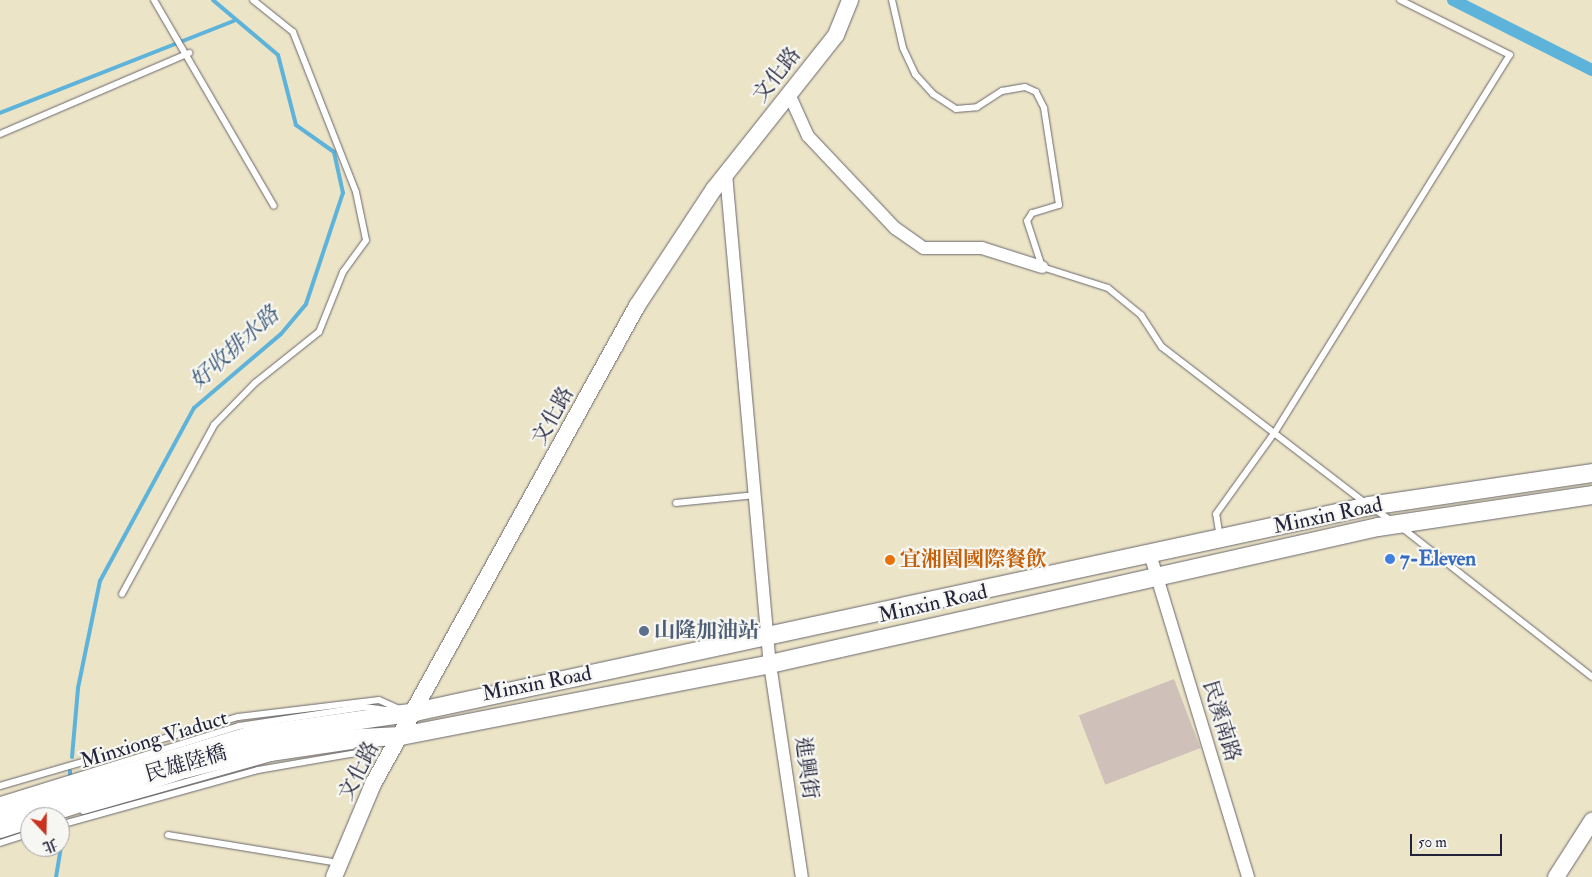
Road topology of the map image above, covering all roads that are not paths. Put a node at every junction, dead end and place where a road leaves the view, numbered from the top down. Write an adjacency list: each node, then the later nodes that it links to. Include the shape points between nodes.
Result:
1 (154, 0): 6 (lane)
2 (253, 0): 22 (lane, via 293,32 356,192 366,240 343,272 319,332 256,383 214,425)
3 (850, 0): 7 (street, 文化路, via 836,35)
4 (892, 0): 11 (lane, via 903,48 914,74 933,94 956,109 977,108 1002,91 1025,87 1036,92 1044,108 1059,205 1032,213 1027,221)
5 (1400, 0): 12 (lane, via 1510,55)
6 (189, 54): 8 (lane); 10 (lane)
7 (789, 94): 9 (street, 文化路); 11 (street, via 808,136 910,238 924,248 982,248)
8 (0, 134)
9 (726, 174): 14 (street, 進興街); 26 (street, 文化路, via 638,306)
10 (274, 206)
11 (1042, 267): 12 (lane, via 1108,288 1141,315 1162,347)
12 (1275, 432): 17 (lane); 19 (lane, via 1216,514)
13 (1592, 473): 17 (main road, Minxin Road)
14 (757, 495): 16 (lane); 23 (street, 進興街)
15 (1592, 495): 18 (main road, Minxin Road)
16 (676, 503)
17 (1369, 506): 18 (lane); 19 (main road, Minxin Road)
18 (1396, 524): 21 (main road, Minxin Road); 25 (lane)
19 (1220, 539): 20 (main road, Minxin Road)
20 (1150, 554): 21 (street, 民溪南路); 23 (main road, Minxin Road)
21 (1155, 576): 24 (main road, Minxin Road); 46 (street, 民溪南路)
22 (122, 594)
23 (771, 636): 24 (street, 進興街); 26 (main road, Minxin Road)
24 (770, 664): 28 (main road, Minxin Road); 45 (street, 進興街)
25 (1592, 677)
26 (411, 713): 27 (main road, Minxin Road); 28 (street, 文化路); 30 (lane, via 379,700 238,717)
27 (322, 731): 29 (main road, Minxin Road); 31 (lane, 民雄陸橋, via 239,726 149,750); 32 (main road, Minxiong Viaduct, via 186,769); 33 (main road, Minxiong Viaduct, via 249,736); 34 (lane, 民雄陸橋, via 224,769)
28 (402, 736): 29 (main road, Minxin Road); 44 (street, 文化路, via 373,784)
29 (380, 738): 37 (lane, via 356,753 258,770)
30 (0, 786)
31 (0, 800)
32 (69, 807)
33 (0, 811)
34 (70, 815)
35 (1592, 821): 47 (street)
36 (20, 822): 38 (main road)
37 (70, 822)
38 (0, 829)
39 (20, 830): 41 (lane)
40 (168, 835): 44 (lane)
41 (0, 836)
42 (20, 836): 43 (lane)
43 (0, 843)
44 (337, 870)
45 (802, 877)
46 (1248, 877)
47 (1556, 877)

